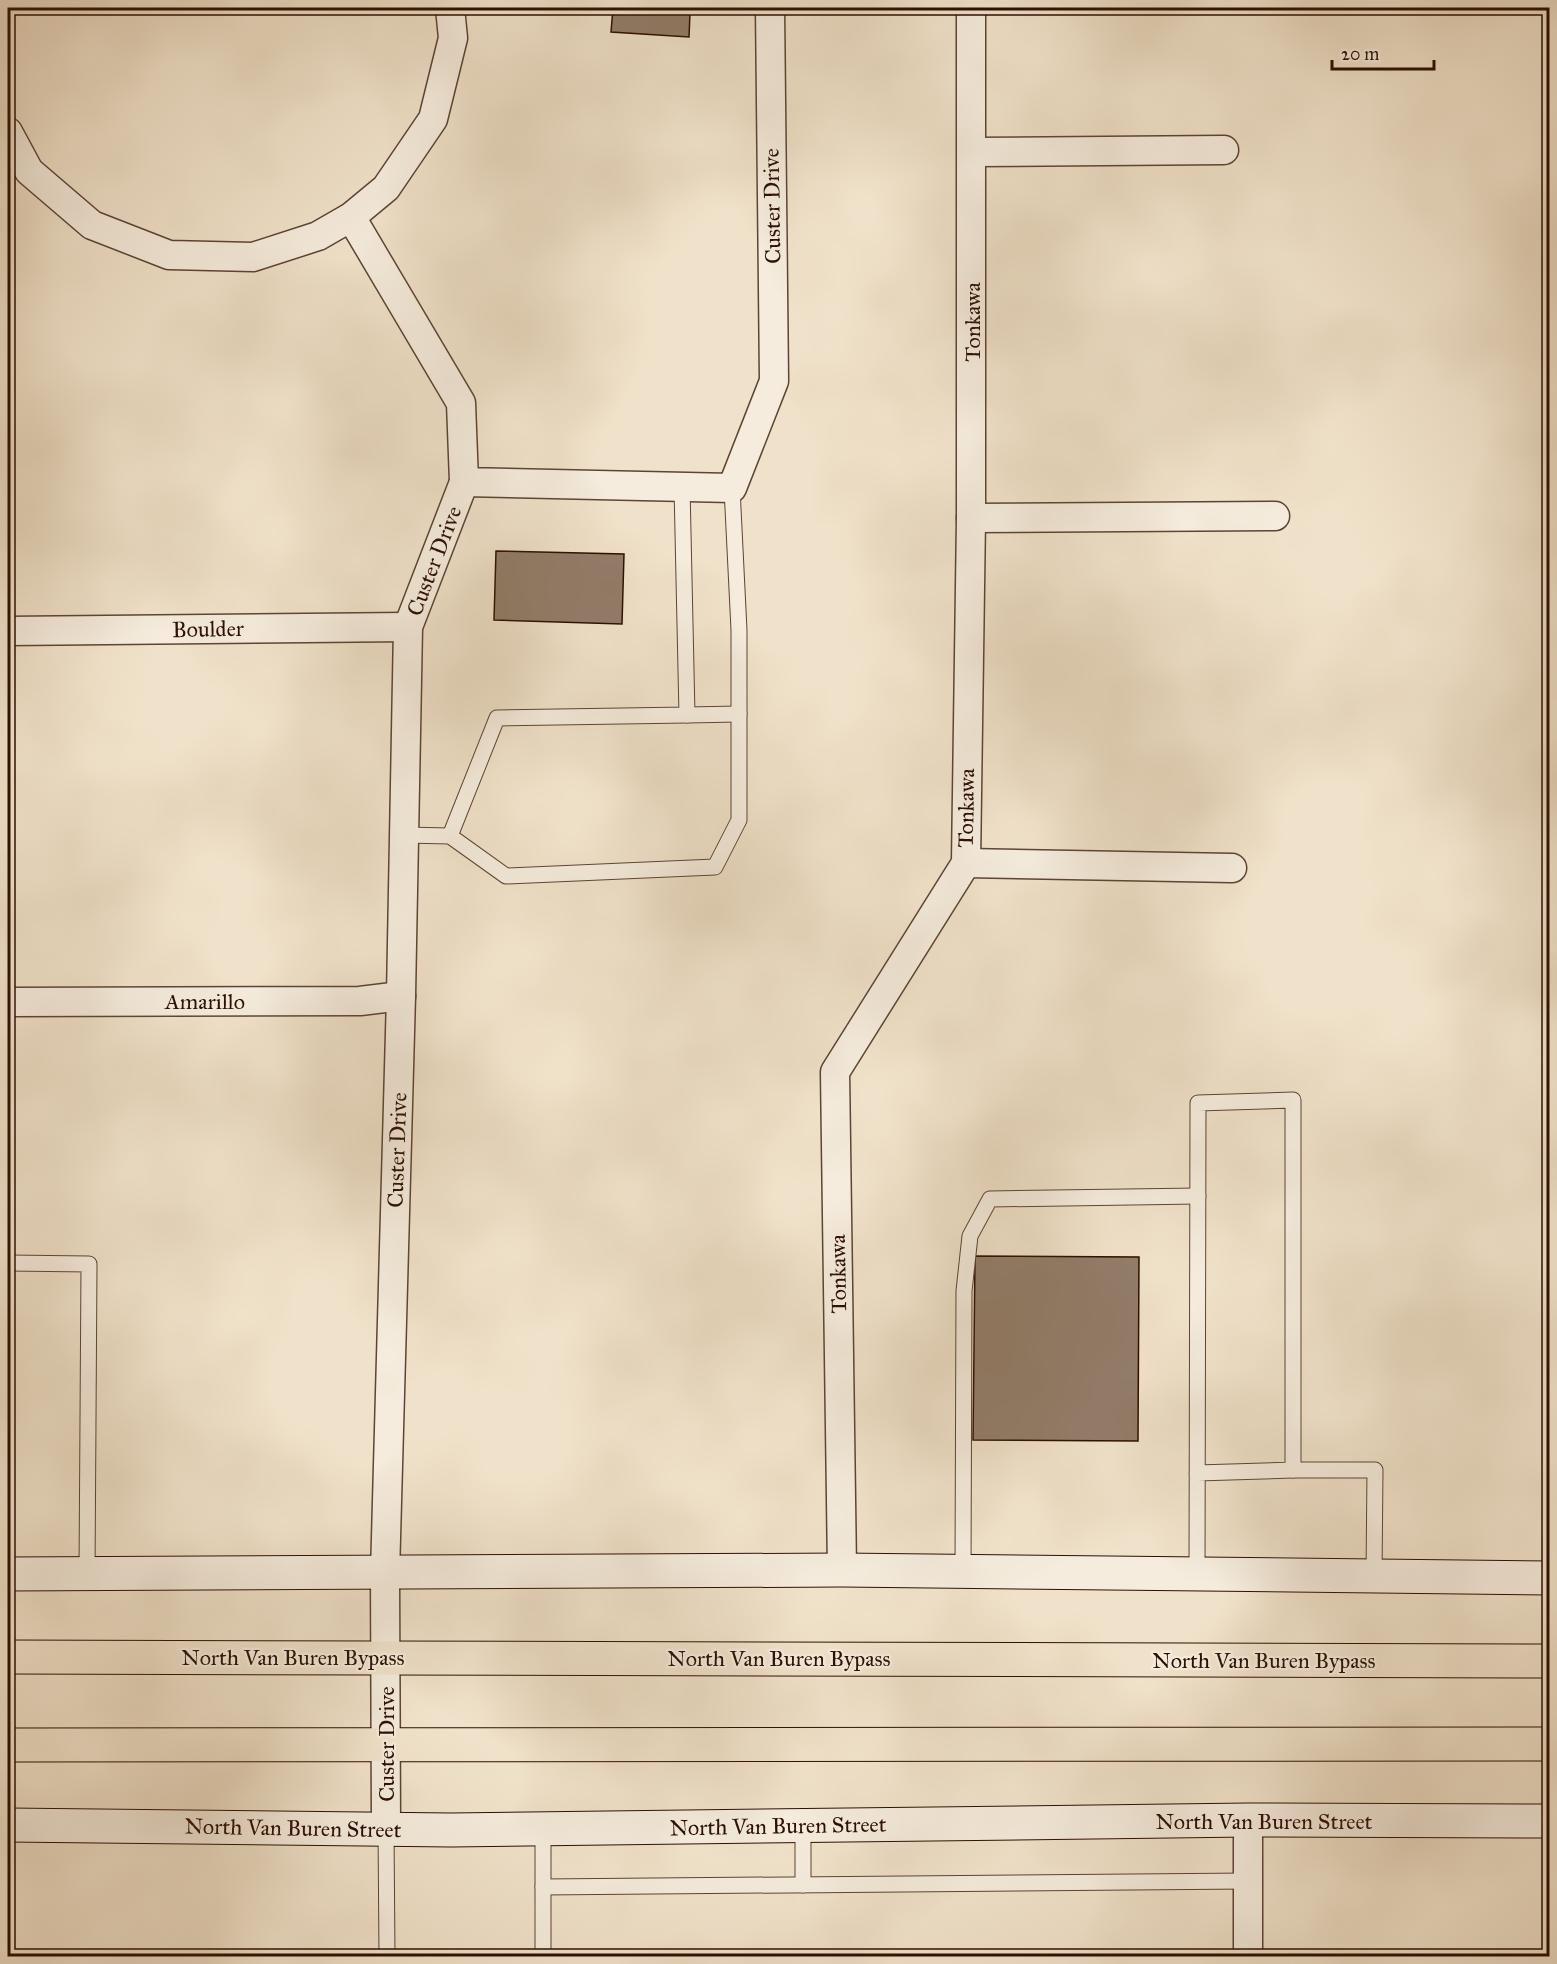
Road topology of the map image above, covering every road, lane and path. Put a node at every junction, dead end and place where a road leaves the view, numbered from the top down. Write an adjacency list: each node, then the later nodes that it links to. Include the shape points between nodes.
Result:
1 (450, 8): 7 (street, via 453,38 433,119 386,188)
2 (770, 8): 10 (street, Custer Drive, via 774,381)
3 (971, 8): 6 (street, Tonkawa)
4 (8, 132): 7 (street, via 29,171 92,225 169,255 253,257 318,236)
5 (1224, 150): 6 (street)
6 (972, 152): 12 (street, Tonkawa)
7 (351, 217): 8 (street, Custer Drive, via 461,403)
8 (464, 482): 9 (street, Custer Drive); 13 (street, Custer Drive)
9 (682, 487): 10 (street, Custer Drive); 16 (lane)
10 (732, 488): 15 (lane)
11 (1275, 516): 12 (street)
12 (971, 518): 19 (street, Tonkawa)
13 (408, 627): 14 (street, Boulder); 17 (street, Custer Drive)
14 (8, 631)
15 (739, 714): 16 (lane); 18 (lane, via 739,820 715,867 506,876)
16 (687, 715): 18 (lane, via 497,718)
17 (404, 836): 18 (lane); 21 (street, Custer Drive)
18 (450, 836)
19 (966, 863): 20 (street); 27 (street, Tonkawa, via 835,1072)
20 (1232, 868)
21 (401, 996): 22 (street, Amarillo, via 360,1001); 31 (street, Custer Drive)
22 (8, 1002)
23 (1198, 1196): 25 (lane, via 1198,1103 1293,1100); 26 (lane); 28 (lane, via 990,1199 970,1236 964,1291)
24 (8, 1263): 30 (lane, via 89,1264)
25 (1293, 1470): 26 (lane); 33 (lane, via 1375,1470)
26 (1197, 1473): 32 (lane)
27 (842, 1570): 28 (street); 31 (street)
28 (963, 1572): 32 (street)
29 (8, 1574): 30 (street)
30 (87, 1574): 31 (street)
31 (385, 1574): 36 (street, Custer Drive)
32 (1197, 1574): 33 (street)
33 (1374, 1576): 34 (street)
34 (1550, 1578)
35 (8, 1657): 36 (main road, North Van Buren Bypass)
36 (386, 1657): 37 (main road, North Van Buren Bypass); 38 (street, Custer Drive)
37 (1550, 1661)
38 (386, 1744): 39 (main road); 40 (main road); 45 (street, Custer Drive)
39 (1550, 1744)
40 (8, 1745)
41 (1248, 1820): 42 (street, North Van Buren Street); 44 (street, North Van Buren Street); 47 (street)
42 (1550, 1821)
43 (8, 1825): 45 (street, North Van Buren Street)
44 (803, 1826): 46 (street, North Van Buren Street); 48 (lane)
45 (386, 1829): 46 (street, North Van Buren Street); 50 (lane)
46 (543, 1829): 49 (lane)
47 (1248, 1881): 48 (lane); 52 (street)
48 (803, 1885): 49 (lane)
49 (543, 1887): 51 (lane)
50 (387, 1956)
51 (543, 1956)
52 (1248, 1956)

